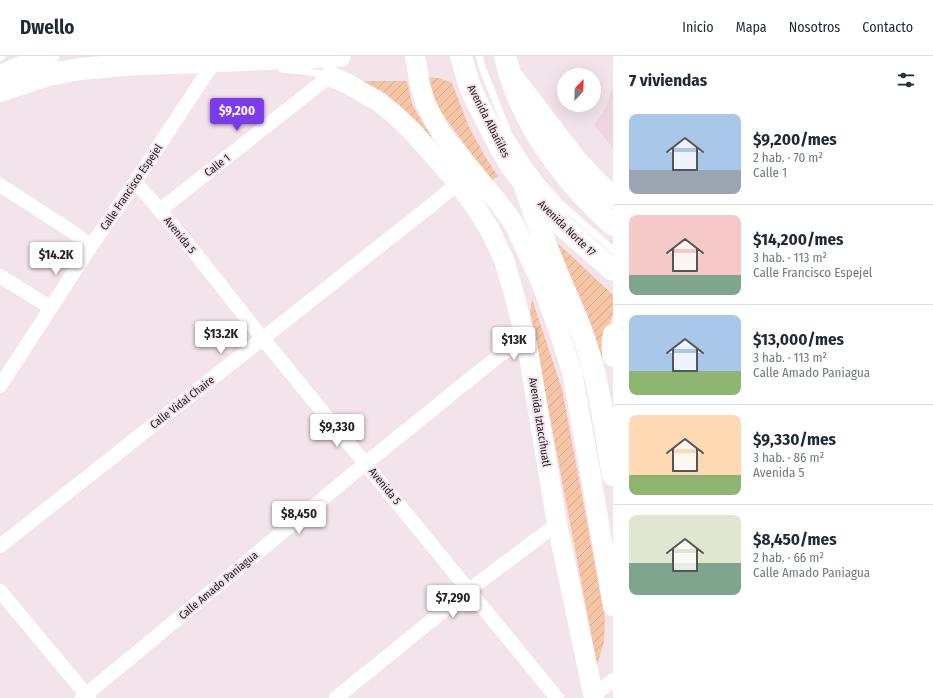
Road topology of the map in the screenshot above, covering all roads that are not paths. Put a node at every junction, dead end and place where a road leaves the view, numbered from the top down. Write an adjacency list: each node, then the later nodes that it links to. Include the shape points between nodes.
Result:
1 (48, 56): 12 (main road, via 14,70)
2 (340, 56): 12 (main road, via 123,65 80,69)
3 (415, 56): 37 (main road, via 420,84 430,112 442,133 514,224 542,284 572,372)
4 (462, 56): 15 (main road, Avenida Albañiles, via 474,96 512,167)
5 (479, 56): 22 (lane, via 509,135 527,163 561,204)
6 (507, 65): 17 (main road, via 575,159); 20 (main road, via 515,93 541,141 557,165)
7 (248, 67): 8 (lane)
8 (210, 68): 10 (lane); 13 (street, Calle Francisco Espejel)
9 (274, 68): 11 (lane)
10 (187, 70)
11 (330, 76): 14 (main road, Avenida Iztaccíhuatl, via 361,91 393,113); 19 (street, Calle 1)
12 (6, 84)
13 (135, 182): 19 (street, Avenida 5); 21 (street, Calle Francisco Espejel)
14 (458, 183): 27 (street, Calle Vidal Chaire); 28 (main road, Avenida Iztaccíhuatl, via 491,232 504,260)
15 (524, 183): 23 (main road, Avenida Norte 17, via 566,229); 32 (main road, via 558,277 587,345)
16 (0, 185): 21 (street)
17 (613, 197)
18 (584, 206): 20 (lane)
19 (160, 210): 27 (street, Avenida 5)
20 (606, 223)
21 (91, 246): 25 (street, Calle Francisco Espejel)
22 (613, 250)
23 (613, 270)
24 (0, 276): 25 (street)
25 (51, 308): 30 (street, Calle Francisco Espejel)
26 (613, 334): 29 (main road)
27 (263, 338): 31 (street, Avenida 5); 34 (street, Calle Vidal Chaire)
28 (527, 344): 31 (street, Calle Amado Paniagua, via 501,354); 33 (main road, Avenida Iztaccíhuatl)
29 (613, 357)
30 (0, 386)
31 (366, 463): 35 (street, Avenida 5); 39 (street, Calle Amado Paniagua)
32 (613, 475)
33 (557, 524): 35 (street); 40 (main road, Avenida Iztaccíhuatl)
34 (0, 546)
35 (469, 590): 41 (street); 42 (street, Avenida 5)
36 (0, 591): 39 (street)
37 (613, 606)
38 (613, 680): 40 (street)
39 (86, 697)
40 (593, 697)
41 (336, 698)
42 (557, 698)

